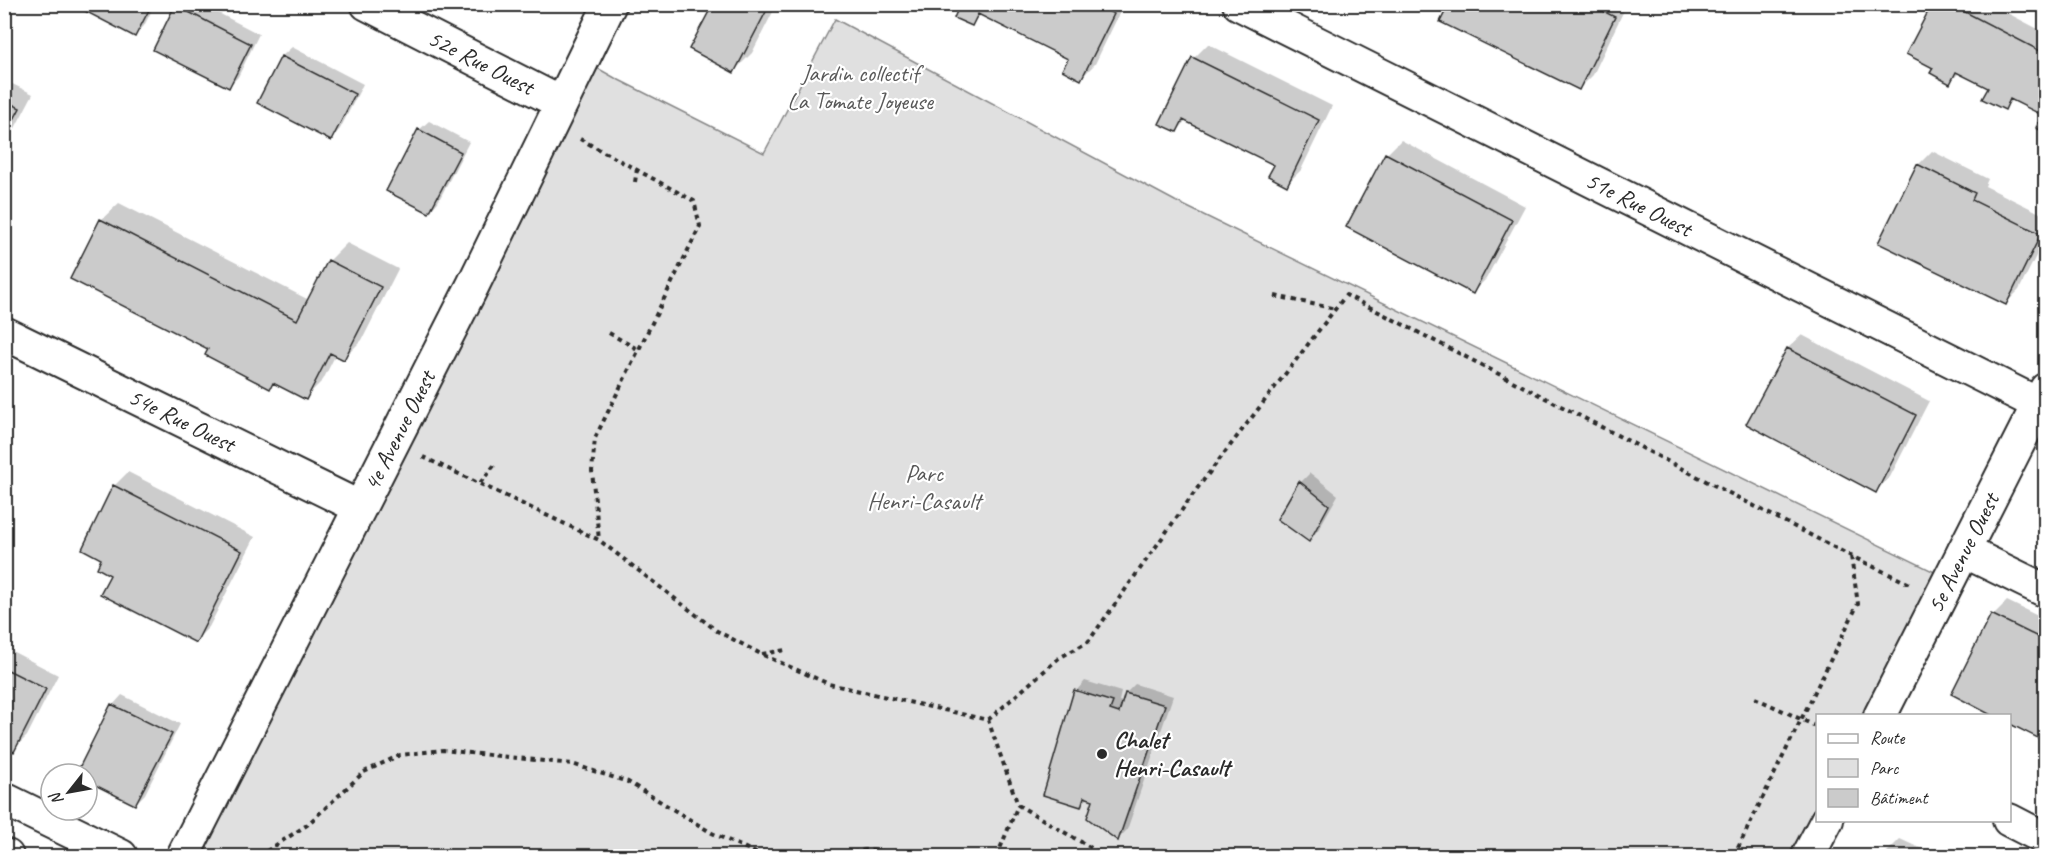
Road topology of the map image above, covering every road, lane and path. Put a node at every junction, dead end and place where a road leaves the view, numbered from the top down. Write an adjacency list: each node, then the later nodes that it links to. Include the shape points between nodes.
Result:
1 (367, 4): 4 (street, 52e Rue Ouest)
2 (610, 4): 4 (street, 4e Avenue Ouest)
3 (1239, 4): 12 (street, 51e Rue Ouest)
4 (556, 114): 5 (path); 13 (street, 4e Avenue Ouest)
5 (637, 169): 6 (path); 11 (path, via 694,201 700,226)
6 (635, 182)
7 (1275, 296): 8 (path)
8 (1336, 309): 19 (path, via 1346,295); 26 (path, via 1199,486 1088,642 1059,658)
9 (4, 333): 16 (street, 54e Rue Ouest)
10 (609, 333): 11 (path)
11 (639, 350): 17 (path, via 595,438 592,471)
12 (2042, 396): 18 (street, 5e Avenue Ouest)
13 (393, 441): 15 (path); 16 (street, 4e Avenue Ouest)
14 (497, 462): 15 (path)
15 (480, 483): 17 (path)
16 (359, 507): 35 (street, 4e Avenue Ouest)
17 (599, 540): 23 (path, via 717,630)
18 (1964, 551): 20 (street); 21 (street, 5e Avenue Ouest)
19 (1851, 556): 21 (path); 27 (path, via 1858,604)
20 (2046, 591)
21 (1940, 598): 25 (street, 5e Avenue Ouest)
22 (785, 650): 23 (path)
23 (761, 654): 26 (path, via 829,684)
24 (1755, 698): 27 (path)
25 (1881, 714)
26 (988, 720): 30 (path)
27 (1802, 720): 28 (path); 42 (path)
28 (1816, 726)
29 (4, 799): 34 (street)
30 (1018, 805): 40 (path); 41 (path)
31 (2011, 821): 33 (street)
32 (1826, 822): 43 (street)
33 (2046, 839)
34 (121, 856)
35 (183, 856)
36 (259, 856): 37 (path, via 307,825 364,772 400,755 443,750 572,764 628,782 712,833)
37 (764, 856)
38 (834, 856): 39 (path, via 865,850)
39 (935, 856)
40 (997, 856)
41 (1105, 856)
42 (1734, 856)
43 (1808, 856)

